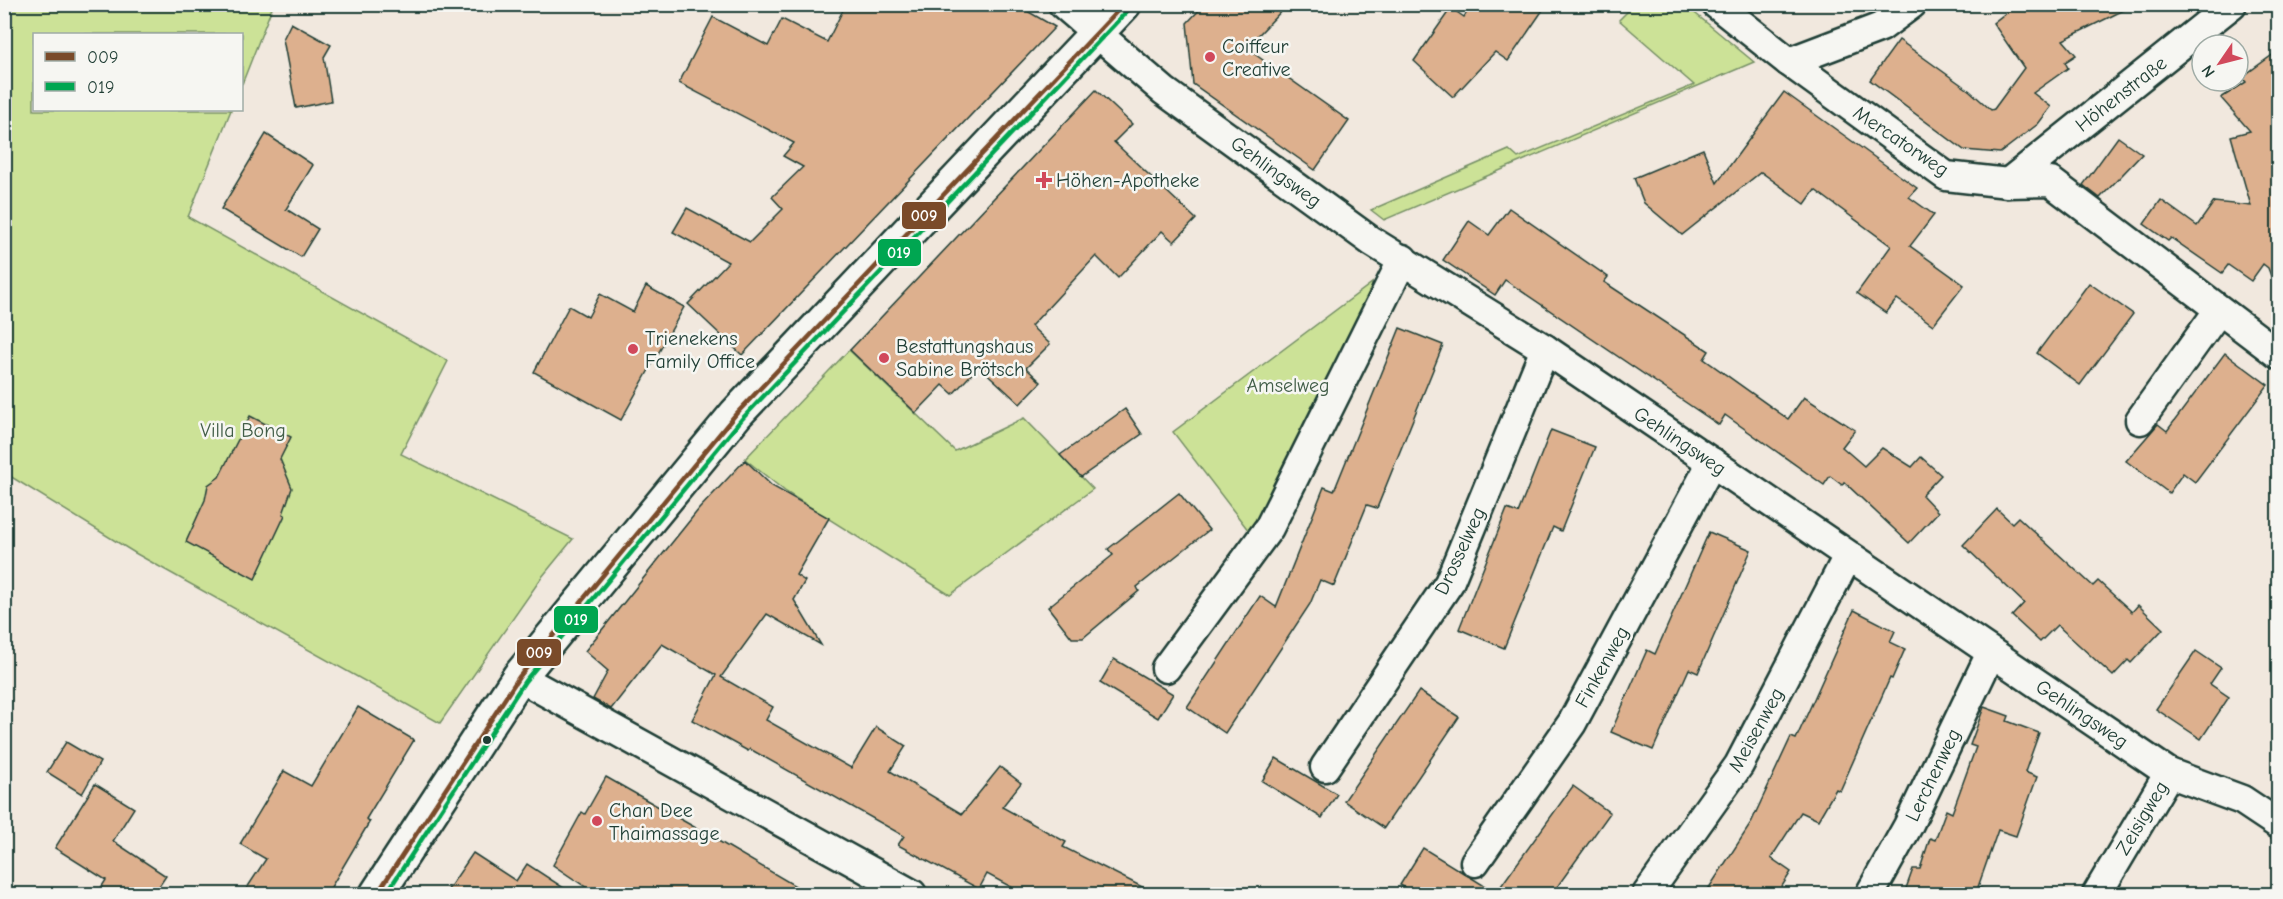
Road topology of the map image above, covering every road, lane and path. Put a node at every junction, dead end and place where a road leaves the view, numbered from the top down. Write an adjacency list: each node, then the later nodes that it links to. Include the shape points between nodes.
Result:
1 (1063, 4): 6 (street, Gehlingsweg)
2 (1124, 4): 6 (main road)
3 (1716, 4): 7 (street, Mercatorweg)
4 (1912, 4): 7 (street, via 1881,27)
5 (2232, 4): 8 (street, Höhenstraße)
6 (1097, 32): 9 (street, Gehlingsweg, via 1164,92 1371,241); 18 (main road, via 736,414)
7 (1789, 62): 8 (street, Mercatorweg, via 1946,176)
8 (2008, 183): 10 (street, Mercatorweg, via 2051,182)
9 (1403, 259): 11 (street, Gehlingsweg); 17 (street, via 1269,528)
10 (2219, 310): 12 (street, Mercatorweg); 13 (street)
11 (1545, 350): 14 (street, Gehlingsweg); 19 (street, Drosselweg, via 1449,583)
12 (2278, 354)
13 (2140, 420)
14 (1712, 462): 15 (street, Gehlingsweg); 22 (street, Finkenweg, via 1572,723)
15 (1848, 555): 16 (street, Gehlingsweg); 25 (street, Meisenweg, via 1739,765)
16 (1991, 653): 20 (street, Gehlingsweg); 26 (street, Lerchenweg, via 1908,826)
17 (1166, 668)
18 (519, 677): 23 (main road); 24 (street)
19 (1325, 767)
20 (2169, 773): 21 (street, Gehlingsweg, via 2242,800); 27 (street, Zeisigweg)
21 (2278, 824)
22 (1475, 861)
23 (377, 894)
24 (912, 894)
25 (1647, 894)
26 (1870, 894)
27 (2097, 894)

